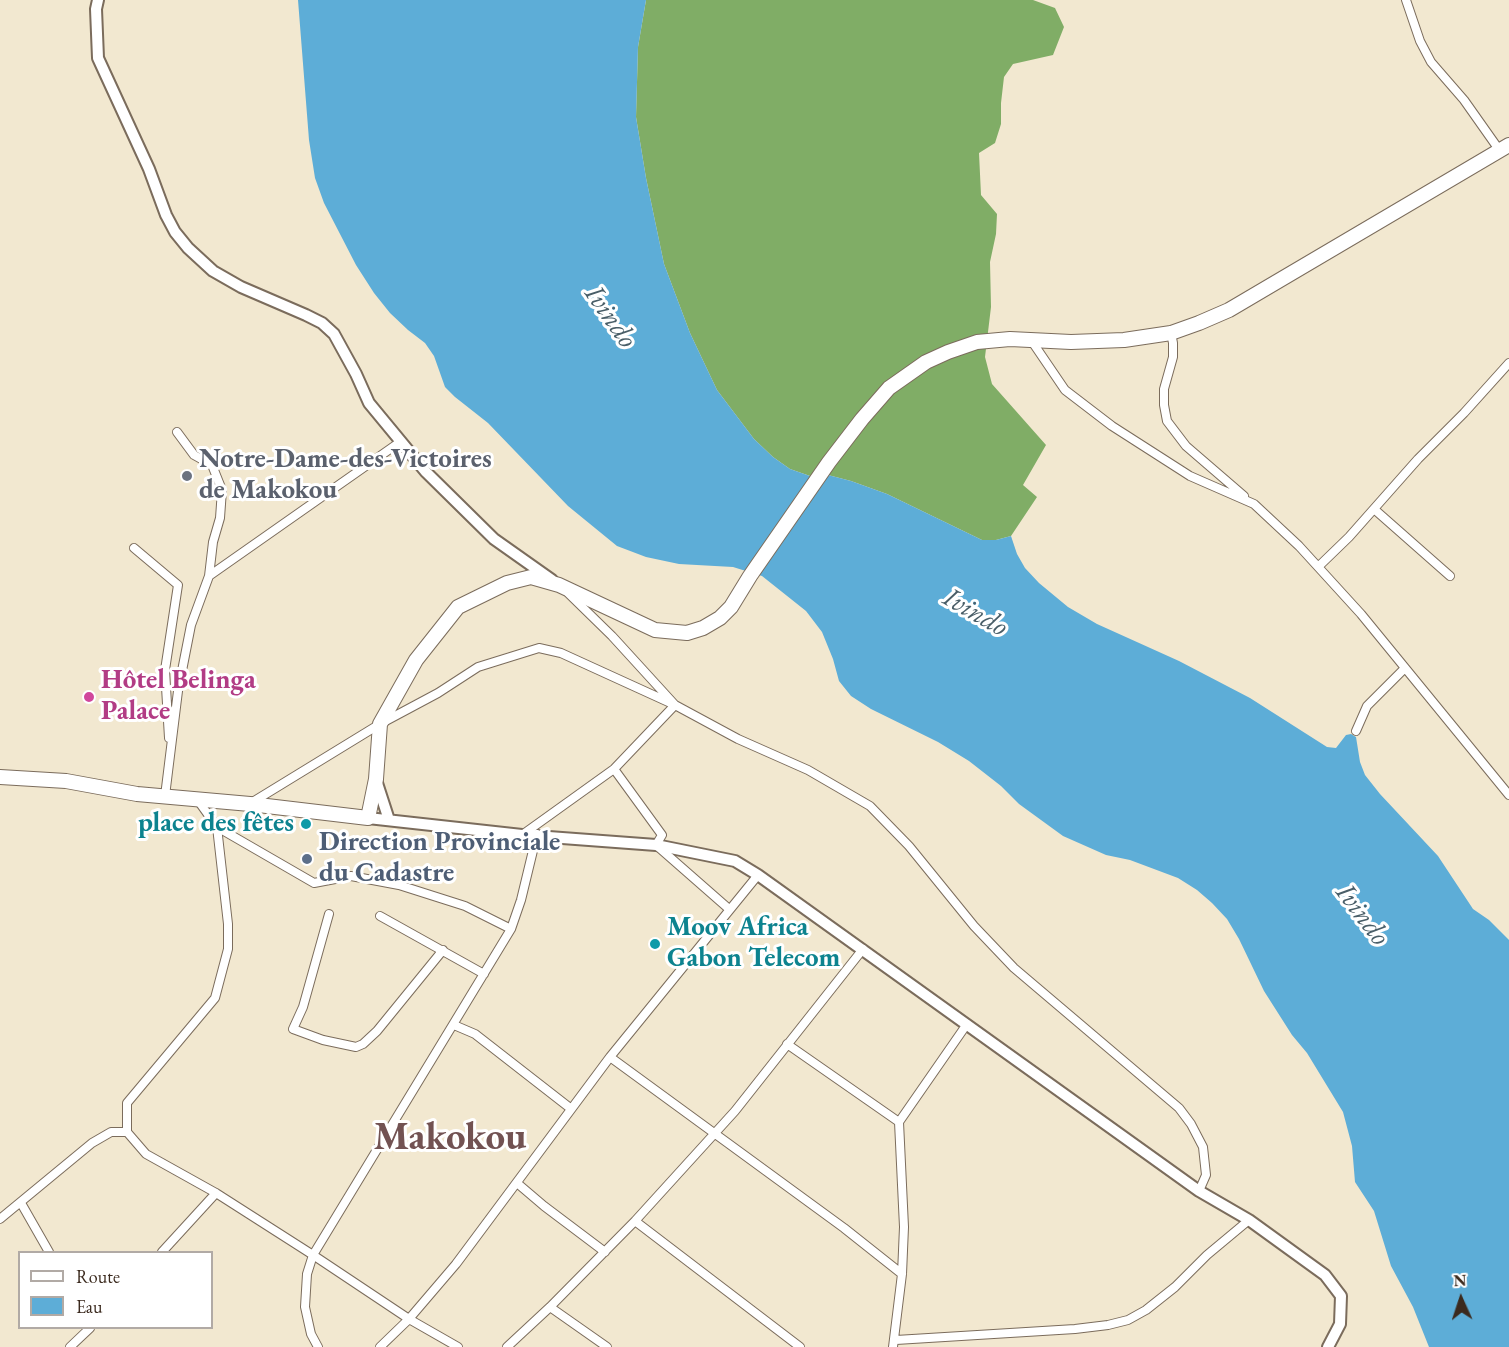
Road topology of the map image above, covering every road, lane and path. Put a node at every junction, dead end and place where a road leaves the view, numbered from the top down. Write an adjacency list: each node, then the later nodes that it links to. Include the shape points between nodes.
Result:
1 (98, 0): 8 (street, via 98,58 176,232 213,271 322,323 334,334 369,403)
2 (1406, 0): 3 (street, via 1431,62)
3 (1504, 148): 4 (highway, via 1229,310)
4 (1171, 333): 5 (highway, via 1124,340); 9 (street, via 1173,357 1164,389 1167,421 1186,446)
5 (1031, 340): 9 (street, via 1065,390 1112,426 1190,476); 15 (highway, via 977,342 926,362 889,388 829,462 730,607 703,628 687,633 655,630)
6 (1509, 363): 10 (street)
7 (177, 432): 13 (street, via 194,455 212,465 222,490)
8 (400, 442): 13 (street); 15 (street, via 494,538)
9 (1254, 504): 12 (street)
10 (1374, 509): 12 (street); 14 (street)
11 (134, 548): 20 (street, via 178,585 165,670)
12 (1318, 566): 16 (street)
13 (209, 576): 20 (street, via 191,625)
14 (1450, 576)
15 (560, 585): 17 (street); 18 (highway, via 531,577 507,582 458,607 416,660)
16 (1405, 668): 19 (street, via 1367,706); 24 (street)
17 (675, 705): 18 (street, via 561,653 539,648 478,666); 21 (street); 51 (street, via 808,770 870,806 1014,968 1179,1108 1203,1147 1206,1175)
18 (380, 724): 23 (highway); 27 (street)
19 (1356, 731)
20 (170, 756): 25 (street)
21 (614, 768): 32 (street); 33 (street, via 662,835)
22 (0, 777): 25 (highway, via 66,781)
23 (376, 779): 28 (highway); 29 (street)
24 (1509, 795)
25 (165, 796): 26 (highway)
26 (197, 799): 27 (highway); 30 (street)
27 (250, 804): 28 (highway)
28 (368, 818): 29 (street)
29 (389, 820): 32 (street)
30 (217, 827): 38 (street, via 314,883 351,876 399,885 465,906); 48 (street, via 228,949 215,998 128,1103)
31 (537, 834): 32 (street); 33 (street); 38 (street)
32 (522, 835)
33 (656, 845): 34 (street, via 735,861); 35 (street)
34 (758, 875): 35 (street); 39 (street)
35 (729, 909): 45 (street)
36 (329, 914): 40 (street, via 293,1029 323,1040 356,1047 363,1044)
37 (380, 916): 40 (street)
38 (511, 930): 41 (street)
39 (862, 949): 42 (street); 44 (street)
40 (443, 950): 41 (street)
41 (484, 974): 43 (street)
42 (967, 1024): 47 (street); 51 (street)
43 (454, 1025): 46 (street, via 475,1034); 60 (street)
44 (787, 1044): 47 (street); 49 (street)
45 (610, 1057): 46 (street); 49 (street)
46 (570, 1108): 50 (street)
47 (899, 1122): 61 (street)
48 (127, 1132): 52 (street, via 146,1154); 53 (street, via 111,1132 92,1143)
49 (714, 1134): 56 (street); 61 (street)
50 (517, 1183): 59 (street); 63 (street)
51 (1199, 1191): 55 (street)
52 (216, 1193): 58 (street); 60 (street)
53 (21, 1203): 54 (street); 57 (street)
54 (0, 1220)
55 (1249, 1220): 65 (street, via 1175,1287 1128,1320 1074,1329); 73 (street, via 1325,1275 1341,1296 1340,1324)
56 (635, 1221): 59 (street); 72 (street)
57 (48, 1251)
58 (163, 1251)
59 (605, 1252): 62 (street)
60 (313, 1256): 63 (street); 67 (street, via 307,1274 305,1307)
61 (902, 1274): 65 (street)
62 (550, 1307): 70 (street); 71 (street)
63 (409, 1319): 68 (street); 69 (street)
64 (89, 1329): 66 (street)
65 (894, 1343)
66 (70, 1347)
67 (318, 1347)
68 (380, 1347)
69 (458, 1347)
70 (507, 1347)
71 (607, 1347)
72 (800, 1347)
73 (1328, 1347)

